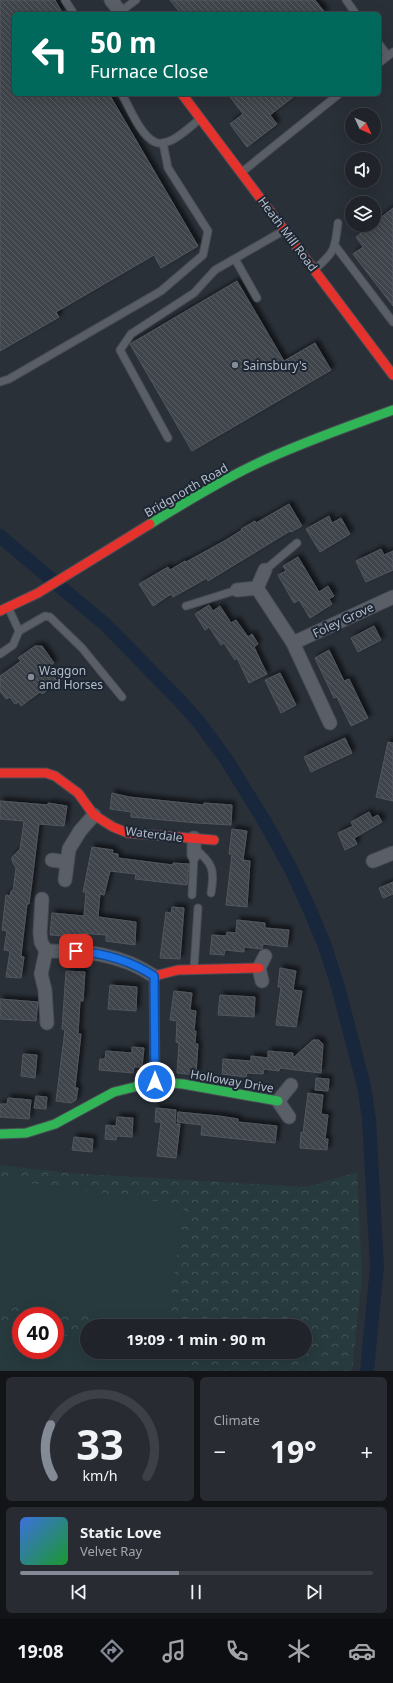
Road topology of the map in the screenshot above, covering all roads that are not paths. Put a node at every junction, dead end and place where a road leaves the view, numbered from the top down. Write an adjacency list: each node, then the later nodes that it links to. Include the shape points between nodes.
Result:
1 (65, 0): 5 (lane)
2 (111, 0): 6 (street)
3 (136, 0): 7 (lane)
4 (346, 0): 8 (lane)
5 (73, 12)
6 (120, 12)
7 (122, 12)
8 (355, 12)
9 (381, 46): 10 (lane)
10 (390, 54): 11 (lane)
11 (381, 61)
12 (123, 96): 16 (lane, via 147,137 155,143)
13 (184, 96): 15 (street, Heath Mill Road)
14 (336, 96): 17 (lane)
15 (201, 119): 16 (lane, via 173,140); 17 (street, Heath Mill Road)
16 (163, 143): 26 (lane, via 168,168 208,231 203,255 161,291)
17 (241, 172): 19 (street, Heath Mill Road)
18 (338, 223): 20 (lane)
19 (285, 230): 21 (lane); 22 (street, Heath Mill Road)
20 (336, 247): 22 (lane); 24 (lane)
21 (234, 259): 23 (lane); 28 (lane, via 215,270 194,293 131,334 120,350)
22 (315, 269): 25 (street, Heath Mill Road)
23 (257, 298)
24 (393, 322)
25 (393, 375)
26 (0, 382)
27 (393, 410): 35 (street, Bridgnorth Road, via 256,464 179,506 38,593)
28 (168, 438)
29 (297, 543): 30 (lane)
30 (265, 570): 31 (street)
31 (257, 588): 32 (street); 37 (street)
32 (237, 590): 34 (lane)
33 (393, 597): 37 (street, Foley Grove)
34 (186, 606)
35 (4, 609): 36 (lane)
36 (19, 631): 38 (lane, via 13,645); 39 (lane, via 45,616 50,617 82,648)
37 (293, 643): 40 (street)
38 (0, 654)
39 (122, 697)
40 (330, 723)
41 (0, 773): 42 (street, Waterdale, via 46,773 55,776 78,793)
42 (94, 815): 44 (street, Waterdale, via 113,827 128,832); 48 (street, via 69,849)
43 (214, 840): 44 (street, Waterdale)
44 (194, 847): 50 (lane, via 213,869); 51 (lane)
45 (393, 853): 47 (street)
46 (52, 860): 48 (street)
47 (373, 861)
48 (66, 862): 49 (street)
49 (65, 880)
50 (211, 893)
51 (192, 895)
52 (42, 899): 54 (street, via 40,933)
53 (198, 908): 56 (lane)
54 (46, 951): 57 (street, via 101,954 127,962); 59 (street, via 41,974 45,990)
55 (262, 962): 56 (street); 58 (street)
56 (194, 968): 57 (street, via 171,970)
57 (154, 976): 60 (street)
58 (262, 981)
59 (47, 1023)
60 (155, 1082): 62 (street, Holloway Drive, via 183,1084); 64 (street, Holloway Drive, via 114,1092 55,1124 26,1133)
61 (291, 1085): 62 (street)
62 (278, 1101): 63 (street)
63 (289, 1117)
64 (0, 1134)

